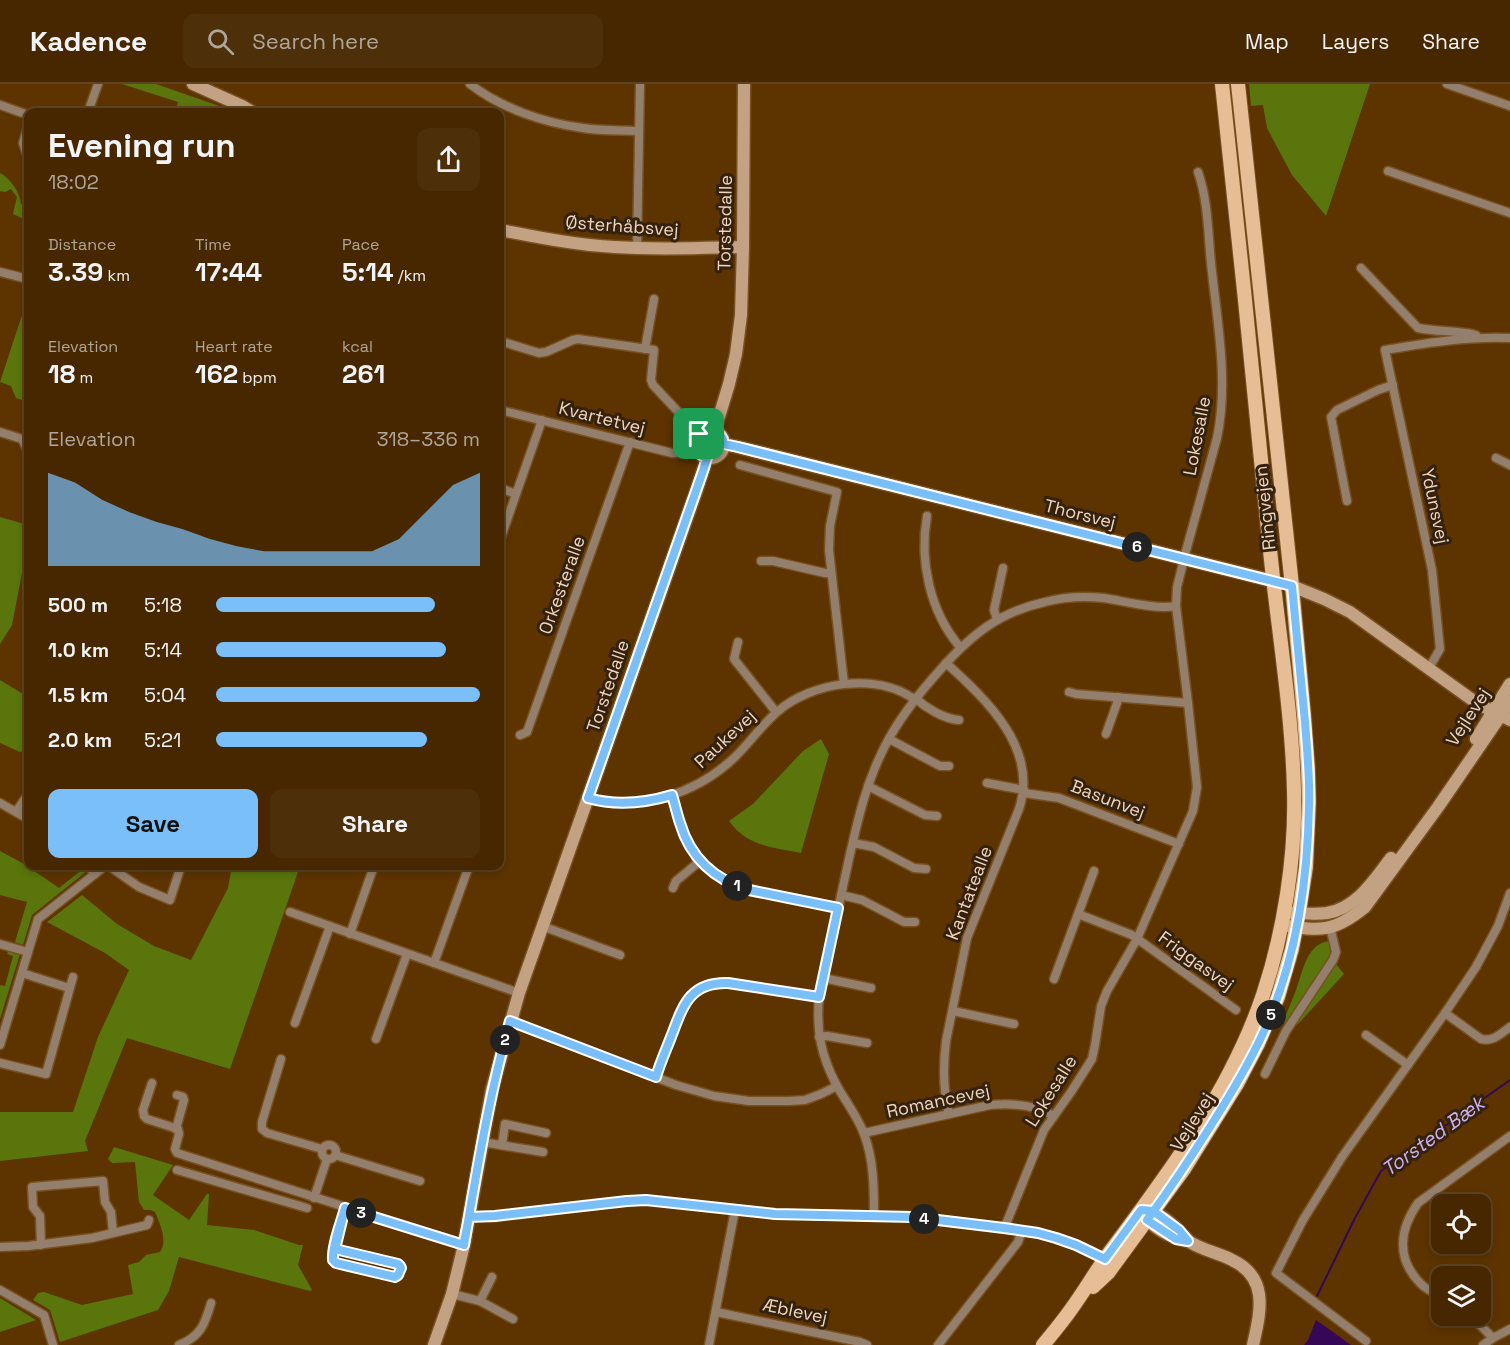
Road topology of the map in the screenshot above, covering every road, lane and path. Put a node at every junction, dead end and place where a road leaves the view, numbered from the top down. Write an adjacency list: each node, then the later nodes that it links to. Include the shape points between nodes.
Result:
1 (98, 84): 12 (street)
2 (193, 84): 9 (street)
3 (470, 84): 15 (street, via 510,107 560,124)
4 (640, 84): 15 (street)
5 (744, 84): 20 (street, Torstedalle)
6 (1222, 84): 53 (main road, Ringvejen)
7 (1238, 84): 54 (main road, Ringvejen)
8 (1447, 84): 11 (street)
9 (208, 87): 13 (street)
10 (0, 105): 14 (street)
11 (1510, 106)
12 (89, 108)
13 (245, 108)
14 (24, 114)
15 (639, 131): 21 (street)
16 (1388, 171): 18 (street)
17 (1198, 172): 49 (street, Lokesalle, via 1222,364 1222,401 1217,438)
18 (1510, 213)
19 (504, 231): 21 (street, Østerhåbsvej)
20 (743, 247): 21 (street, Østerhåbsvej); 33 (street, Torstedalle, via 737,345)
21 (637, 248)
22 (1361, 268): 26 (street, via 1418,328)
23 (0, 272): 24 (street)
24 (24, 278)
25 (654, 299): 29 (street)
26 (1486, 337): 27 (street); 30 (street, Ydunsvej, via 1385,350)
27 (1510, 338)
28 (504, 342): 29 (street, via 539,353 573,339)
29 (645, 348): 35 (street, via 654,350 653,385)
30 (1393, 385): 46 (street, via 1337,410 1331,417); 60 (street, Ydunsvej, via 1432,570 1440,649)
31 (504, 411): 32 (street, Kvartetvej)
32 (542, 420): 36 (street, Kvartetvej); 45 (street)
33 (715, 430): 35 (street); 38 (street)
34 (0, 432): 37 (street)
35 (699, 434): 39 (street)
36 (630, 442): 39 (street, Kvartetvej, via 672,453); 72 (street, Orkesteralle, via 527,732)
37 (24, 443)
38 (724, 444): 40 (street, via 719,455); 49 (street, Thorsvej)
39 (696, 449): 40 (street)
40 (707, 458): 79 (street, Torstedalle)
41 (1496, 458): 43 (street)
42 (740, 465): 52 (street, via 837,492 829,539)
43 (1510, 465)
44 (504, 490): 45 (street)
45 (516, 494): 48 (street)
46 (1347, 501)
47 (927, 516): 58 (street, via 924,538 928,579 940,617)
48 (504, 528)
49 (1184, 559): 53 (street, Thorsvej); 55 (street, Lokesalle)
50 (761, 561): 52 (street)
51 (1003, 568): 56 (street, via 994,610)
52 (830, 573): 61 (street)
53 (1273, 581): 54 (main road, Thorsvej); 104 (main road, Ringvejen, via 1294,792 1291,863)
54 (1292, 586): 60 (street, Thorsvej, via 1350,612); 102 (main road, Ringvejen, via 1309,780 1308,835)
55 (1176, 606): 56 (street, via 1065,598 1028,606); 67 (street, Lokesalle)
56 (997, 619): 58 (street)
57 (738, 642): 68 (street, Paukevej, via 734,659)
58 (960, 647): 59 (street)
59 (946, 663): 65 (street); 77 (street, Kantatealle, via 979,695 1013,738 1024,772)
60 (1429, 668): 69 (street, Thorsvej)
61 (844, 684): 65 (street, Paukevej, via 882,686); 68 (street, Paukevej, via 805,694)
62 (1510, 684): 69 (street, Vejlevej)
63 (1069, 692): 64 (street)
64 (1118, 698): 67 (street); 71 (street)
65 (915, 699): 70 (street, Paukevej); 73 (street)
66 (1510, 702): 69 (street, Vejlevej)
67 (1188, 703): 86 (street, Lokesalle, via 1197,788 1193,811)
68 (776, 712): 78 (street, Paukevej, via 725,765 700,783)
69 (1501, 716): 102 (street, Vejlevej, via 1475,740 1367,889 1343,908 1328,913); 109 (street, Vejlevej, via 1365,907)
70 (959, 720)
71 (1106, 734)
72 (520, 735)
73 (889, 739): 74 (street, via 940,766); 76 (street)
74 (949, 766)
75 (987, 783): 77 (street)
76 (868, 786): 83 (street, via 925,815); 85 (street)
77 (1024, 791): 86 (street, Basunvej, via 1059,798); 126 (street, Kantatealle, via 967,938)
78 (672, 795): 79 (street, Paukevej, via 639,802); 87 (street, via 685,837)
79 (588, 798): 107 (street, Torstedalle)
80 (24, 800): 82 (street)
81 (0, 803): 82 (street)
82 (16, 812): 84 (street)
83 (937, 816)
84 (24, 817)
85 (853, 843): 88 (street, via 874,847 914,868); 99 (street)
86 (1179, 844): 111 (street, Lokesalle)
87 (700, 861): 97 (street, via 676,880); 100 (street, via 738,887)
88 (926, 869)
89 (91, 870): 96 (street)
90 (100, 870): 96 (street)
91 (113, 870): 92 (street, via 170,900)
92 (180, 870)
93 (373, 870): 110 (street)
94 (468, 870): 116 (street)
95 (1094, 871): 103 (street)
96 (94, 874): 113 (street, via 38,919)
97 (673, 888)
98 (1510, 893): 127 (street, via 1493,936)
99 (841, 895): 100 (street); 105 (street, via 862,900 904,922)
100 (838, 908): 119 (street)
101 (290, 912): 106 (street)
102 (1299, 913): 104 (street, Vejlevej); 108 (main road, Ringvejen)
103 (1078, 914): 111 (street); 120 (street)
104 (1283, 918): 108 (street, Vejlevej); 167 (main road, Vejlevej, via 1262,997 1238,1056)
105 (915, 922)
106 (330, 926): 110 (street); 129 (street)
107 (542, 926): 115 (street); 123 (street, Torstedalle)
108 (1297, 927): 109 (street, Vejlevej); 167 (main road, Vejlevej, via 1278,997 1258,1044 1184,1169)
109 (1330, 927): 140 (street, via 1334,960 1286,1031)
110 (350, 934): 114 (street)
111 (1137, 939): 125 (street, Friggasvej); 146 (street, Lokesalle, via 1101,1005 1088,1066)
112 (0, 944): 113 (street)
113 (28, 952): 117 (street)
114 (407, 954): 116 (street); 134 (street)
115 (620, 956)
116 (434, 963): 123 (street)
117 (22, 973): 121 (street); 136 (street)
118 (73, 977): 121 (street)
119 (824, 978): 122 (street); 124 (street)
120 (1054, 979)
121 (69, 988): 138 (street, via 46,1074)
122 (871, 988)
123 (519, 993): 128 (street, Torstedalle)
124 (819, 997): 133 (street); 141 (street, via 728,983 702,987 684,1006)
125 (1236, 1010)
126 (953, 1011): 130 (street); 145 (street, Kantatealle, via 944,1069)
127 (1445, 1013): 131 (street, via 1481,1039 1493,1039); 139 (street)
128 (510, 1021): 141 (street); 151 (street, Torstedalle)
129 (295, 1023)
130 (1014, 1024)
131 (1510, 1027)
132 (1366, 1035): 139 (street)
133 (819, 1037): 135 (street); 143 (street)
134 (376, 1039)
135 (867, 1043)
136 (0, 1045)
137 (281, 1059): 154 (street, via 262,1129 322,1149 332,1146 336,1150)
138 (0, 1063)
139 (1408, 1065): 193 (street, via 1342,1157 1276,1273)
140 (1265, 1074)
141 (656, 1077): 143 (street, via 714,1096 769,1102 805,1100)
142 (152, 1083): 147 (street, via 144,1116)
143 (837, 1086): 149 (street)
144 (177, 1095): 147 (street, via 184,1100)
145 (950, 1114): 146 (street, Romancevej, via 1005,1104 1029,1106); 149 (street, Romancevej)
146 (1054, 1116): 171 (street, Lokesalle, via 1044,1130)
147 (176, 1129): 155 (street, via 179,1132 175,1152)
148 (546, 1133): 152 (street, via 505,1124)
149 (864, 1133): 168 (street, via 874,1184)
150 (1510, 1137): 183 (street, via 1419,1203 1410,1215 1405,1225 1403,1253 1410,1270)
151 (482, 1142): 152 (street); 169 (street, Torstedalle)
152 (502, 1145): 153 (street)
153 (543, 1152)
154 (331, 1157): 159 (street); 162 (street)
155 (204, 1162): 157 (street); 158 (street)
156 (177, 1170): 158 (street)
157 (236, 1172): 160 (street); 161 (street)
158 (199, 1176): 160 (street)
159 (420, 1181)
160 (232, 1185): 163 (street)
161 (291, 1190): 162 (street); 163 (street)
162 (314, 1197): 165 (street)
163 (287, 1202): 164 (street)
164 (307, 1208)
165 (345, 1208): 175 (street); 177 (street)
166 (735, 1210): 168 (street); 169 (street, via 646,1200); 188 (street)
167 (1147, 1214): 179 (main road, Vejlevej); 187 (main road, Vejlevej, via 1107,1273); 201 (street, via 1176,1239 1232,1260 1248,1271 1260,1296)
168 (874, 1216): 171 (street)
169 (469, 1217): 175 (street, Torstedalle)
170 (149, 1220): 173 (street, via 147,1225)
171 (1004, 1228): 172 (street)
172 (1022, 1231): 179 (street, via 1056,1238); 199 (street, via 1018,1242)
173 (113, 1233): 174 (street); 174 (street, via 103,1181 32,1187 33,1207 40,1216)
174 (41, 1245): 176 (street)
175 (464, 1245): 184 (street, Torstedalle)
176 (0, 1247)
177 (335, 1249): 178 (street); 180 (street, via 334,1262)
178 (362, 1256): 180 (street); 180 (street, via 401,1268 395,1277)
179 (1105, 1259): 187 (main road, Vejlevej)
180 (359, 1268)
181 (492, 1277): 185 (street)
182 (0, 1290): 194 (street, via 44,1315)
183 (1431, 1291)
184 (452, 1294): 185 (street); 196 (street, Torstedalle)
185 (480, 1301): 189 (street)
186 (211, 1303): 195 (street, via 199,1333)
187 (1071, 1310): 200 (main road, Vejlevej)
188 (716, 1312): 197 (street); 198 (street, Æblevej)
189 (513, 1319)
190 (1481, 1326): 192 (street)
191 (1510, 1329): 192 (street)
192 (1493, 1338): 202 (street)
193 (1366, 1341)
194 (53, 1345)
195 (179, 1345)
196 (434, 1345)
197 (709, 1345)
198 (867, 1345)
199 (938, 1345)
200 (1043, 1345)
201 (1253, 1345)
202 (1483, 1345)

